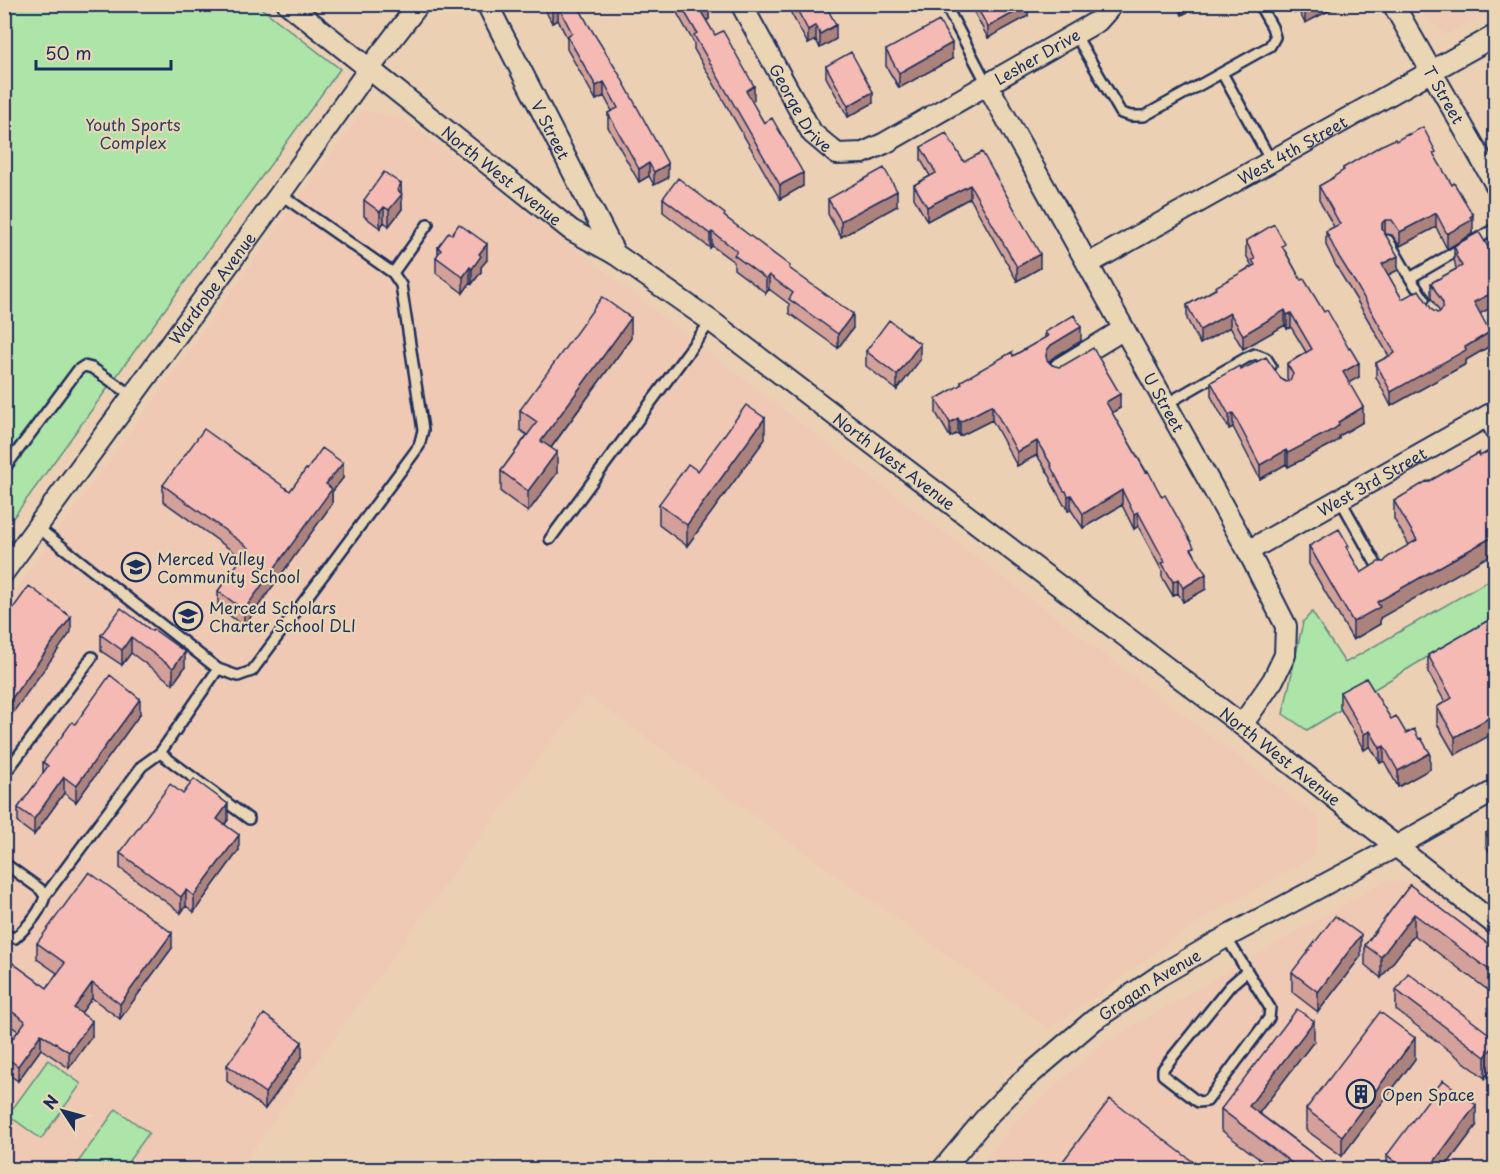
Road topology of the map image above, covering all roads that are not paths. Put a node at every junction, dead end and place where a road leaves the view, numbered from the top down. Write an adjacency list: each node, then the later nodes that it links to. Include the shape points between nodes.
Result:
1 (288, 4): 11 (street, North West Avenue)
2 (419, 4): 11 (street, Wardrobe Avenue)
3 (487, 4): 21 (street, V Street)
4 (741, 4): 14 (street, George Drive, via 812,133 837,154 863,153 885,143)
5 (945, 4): 14 (lane)
6 (1113, 4): 9 (street, Lesher Drive, via 1098,21)
7 (1259, 4): 13 (lane, via 1275,37 1270,46)
8 (1393, 4): 12 (street, T Street)
9 (1075, 34): 13 (lane, via 1121,113 1131,116 1144,116); 14 (street, Lesher Drive)
10 (1496, 35): 12 (street, West 4th Street)
11 (369, 69): 17 (street, Wardrobe Avenue); 21 (street, North West Avenue, via 570,230)
12 (1431, 72): 15 (street, West 4th Street); 16 (street, T Street)
13 (1222, 73): 15 (lane)
14 (987, 84): 22 (street, U Street)
15 (1271, 161): 22 (street, West 4th Street)
16 (1496, 185)
17 (280, 194): 23 (lane); 30 (street, Wardrobe Avenue)
18 (428, 224): 23 (lane)
19 (1496, 228): 24 (lane)
20 (1388, 240): 24 (lane)
21 (615, 254): 26 (street, North West Avenue)
22 (1088, 264): 27 (street, U Street)
23 (393, 273): 42 (lane, via 401,285 405,308 423,430 419,446 252,671 238,676)
24 (1410, 278): 25 (lane)
25 (1432, 311)
26 (711, 321): 37 (lane); 43 (street, North West Avenue)
27 (1124, 329): 28 (street); 31 (street, U Street)
28 (1058, 369)
29 (1276, 373): 31 (lane, via 1266,358 1255,354)
30 (133, 396): 34 (lane, via 84,366); 36 (street, Wardrobe Avenue)
31 (1166, 404): 38 (street, U Street)
32 (1489, 415): 33 (lane); 35 (street, West 3rd Street)
33 (1496, 442)
34 (4, 469)
35 (1340, 499): 38 (street, West 3rd Street); 40 (lane)
36 (37, 527): 39 (street, Wardrobe Avenue); 42 (lane)
37 (550, 539)
38 (1248, 551): 43 (street, U Street, via 1286,626 1285,655)
39 (4, 572)
40 (1381, 574)
41 (92, 657): 45 (lane, via 10,767)
42 (218, 669): 44 (lane)
43 (1242, 725): 48 (street, North West Avenue)
44 (160, 753): 47 (lane); 50 (lane, via 142,766)
45 (4, 767)
46 (1496, 790): 48 (street, Grogan Avenue)
47 (249, 819)
48 (1395, 847): 51 (street, North West Avenue); 53 (street, Grogan Avenue)
49 (4, 863): 50 (lane)
50 (45, 896): 52 (lane, via 24,930 15,938)
51 (1496, 925)
52 (4, 936)
53 (1226, 937): 54 (lane); 55 (street, Grogan Avenue, via 1159,976 1081,1031 1020,1083)
54 (1247, 971): 54 (lane, via 1230,986 1163,1069 1163,1075 1198,1102 1207,1101 1269,1018 1270,1008)
55 (942, 1170)

